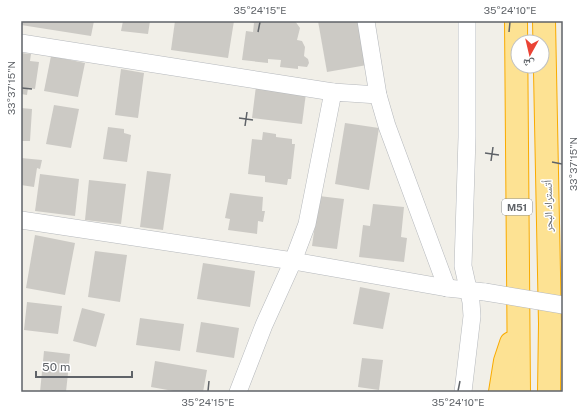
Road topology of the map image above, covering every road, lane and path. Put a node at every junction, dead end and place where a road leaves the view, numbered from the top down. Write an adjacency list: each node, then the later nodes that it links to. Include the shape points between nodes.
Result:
1 (366, 21): 7 (street)
2 (468, 21): 11 (street, via 463,266)
3 (516, 21): 13 (highway, M51)
4 (544, 21): 18 (highway, أتستراد البحر / M51)
5 (21, 43): 6 (street)
6 (333, 92): 7 (street); 9 (street, via 307,224)
7 (378, 95): 10 (street)
8 (21, 220): 9 (street)
9 (293, 261): 10 (street); 14 (street)
10 (447, 288): 11 (street)
11 (476, 292): 12 (street, bridge); 15 (street)
12 (563, 305)
13 (517, 323): 16 (highway, via 505,361); 17 (highway, M51)
14 (238, 392)
15 (463, 392)
16 (500, 392)
17 (519, 392)
18 (549, 392)

